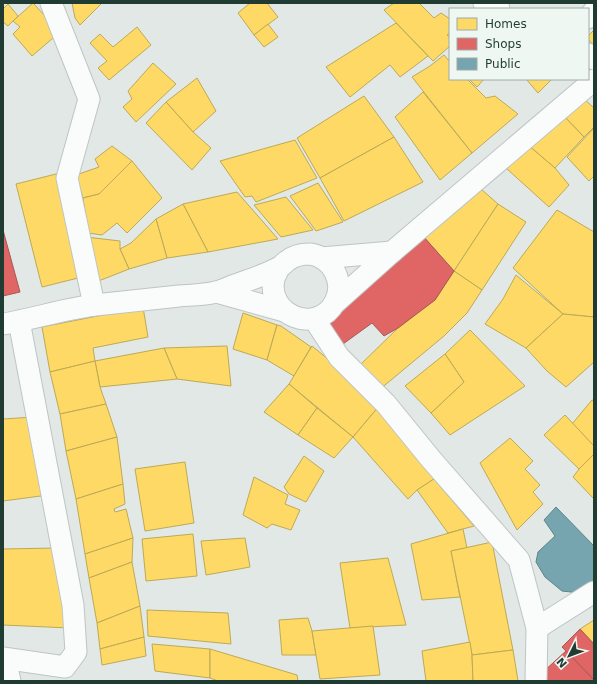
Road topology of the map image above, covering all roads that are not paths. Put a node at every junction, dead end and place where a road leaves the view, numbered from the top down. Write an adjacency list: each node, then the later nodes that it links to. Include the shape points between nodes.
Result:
1 (51, 3): 10 (street, via 89,99 67,178)
2 (484, 3): 3 (street)
3 (496, 8)
4 (594, 80): 5 (street)
5 (392, 252): 6 (street); 9 (street)
6 (322, 258): 7 (street, via 310,254 299,255); 9 (street, via 330,264 339,283)
7 (279, 268): 8 (street); 11 (street, via 274,279 274,291 277,302)
8 (216, 292): 10 (street); 11 (street)
9 (334, 303): 12 (street, via 329,310)
10 (94, 305): 13 (street)
11 (284, 311): 12 (street, via 299,318)
12 (314, 319): 15 (street, via 339,357 386,404 519,560)
13 (11, 322): 16 (street, via 73,605 76,652 65,667)
14 (594, 592): 15 (street)
15 (537, 628): 18 (street)
16 (4, 658): 17 (street)
17 (10, 681)
18 (536, 681)

